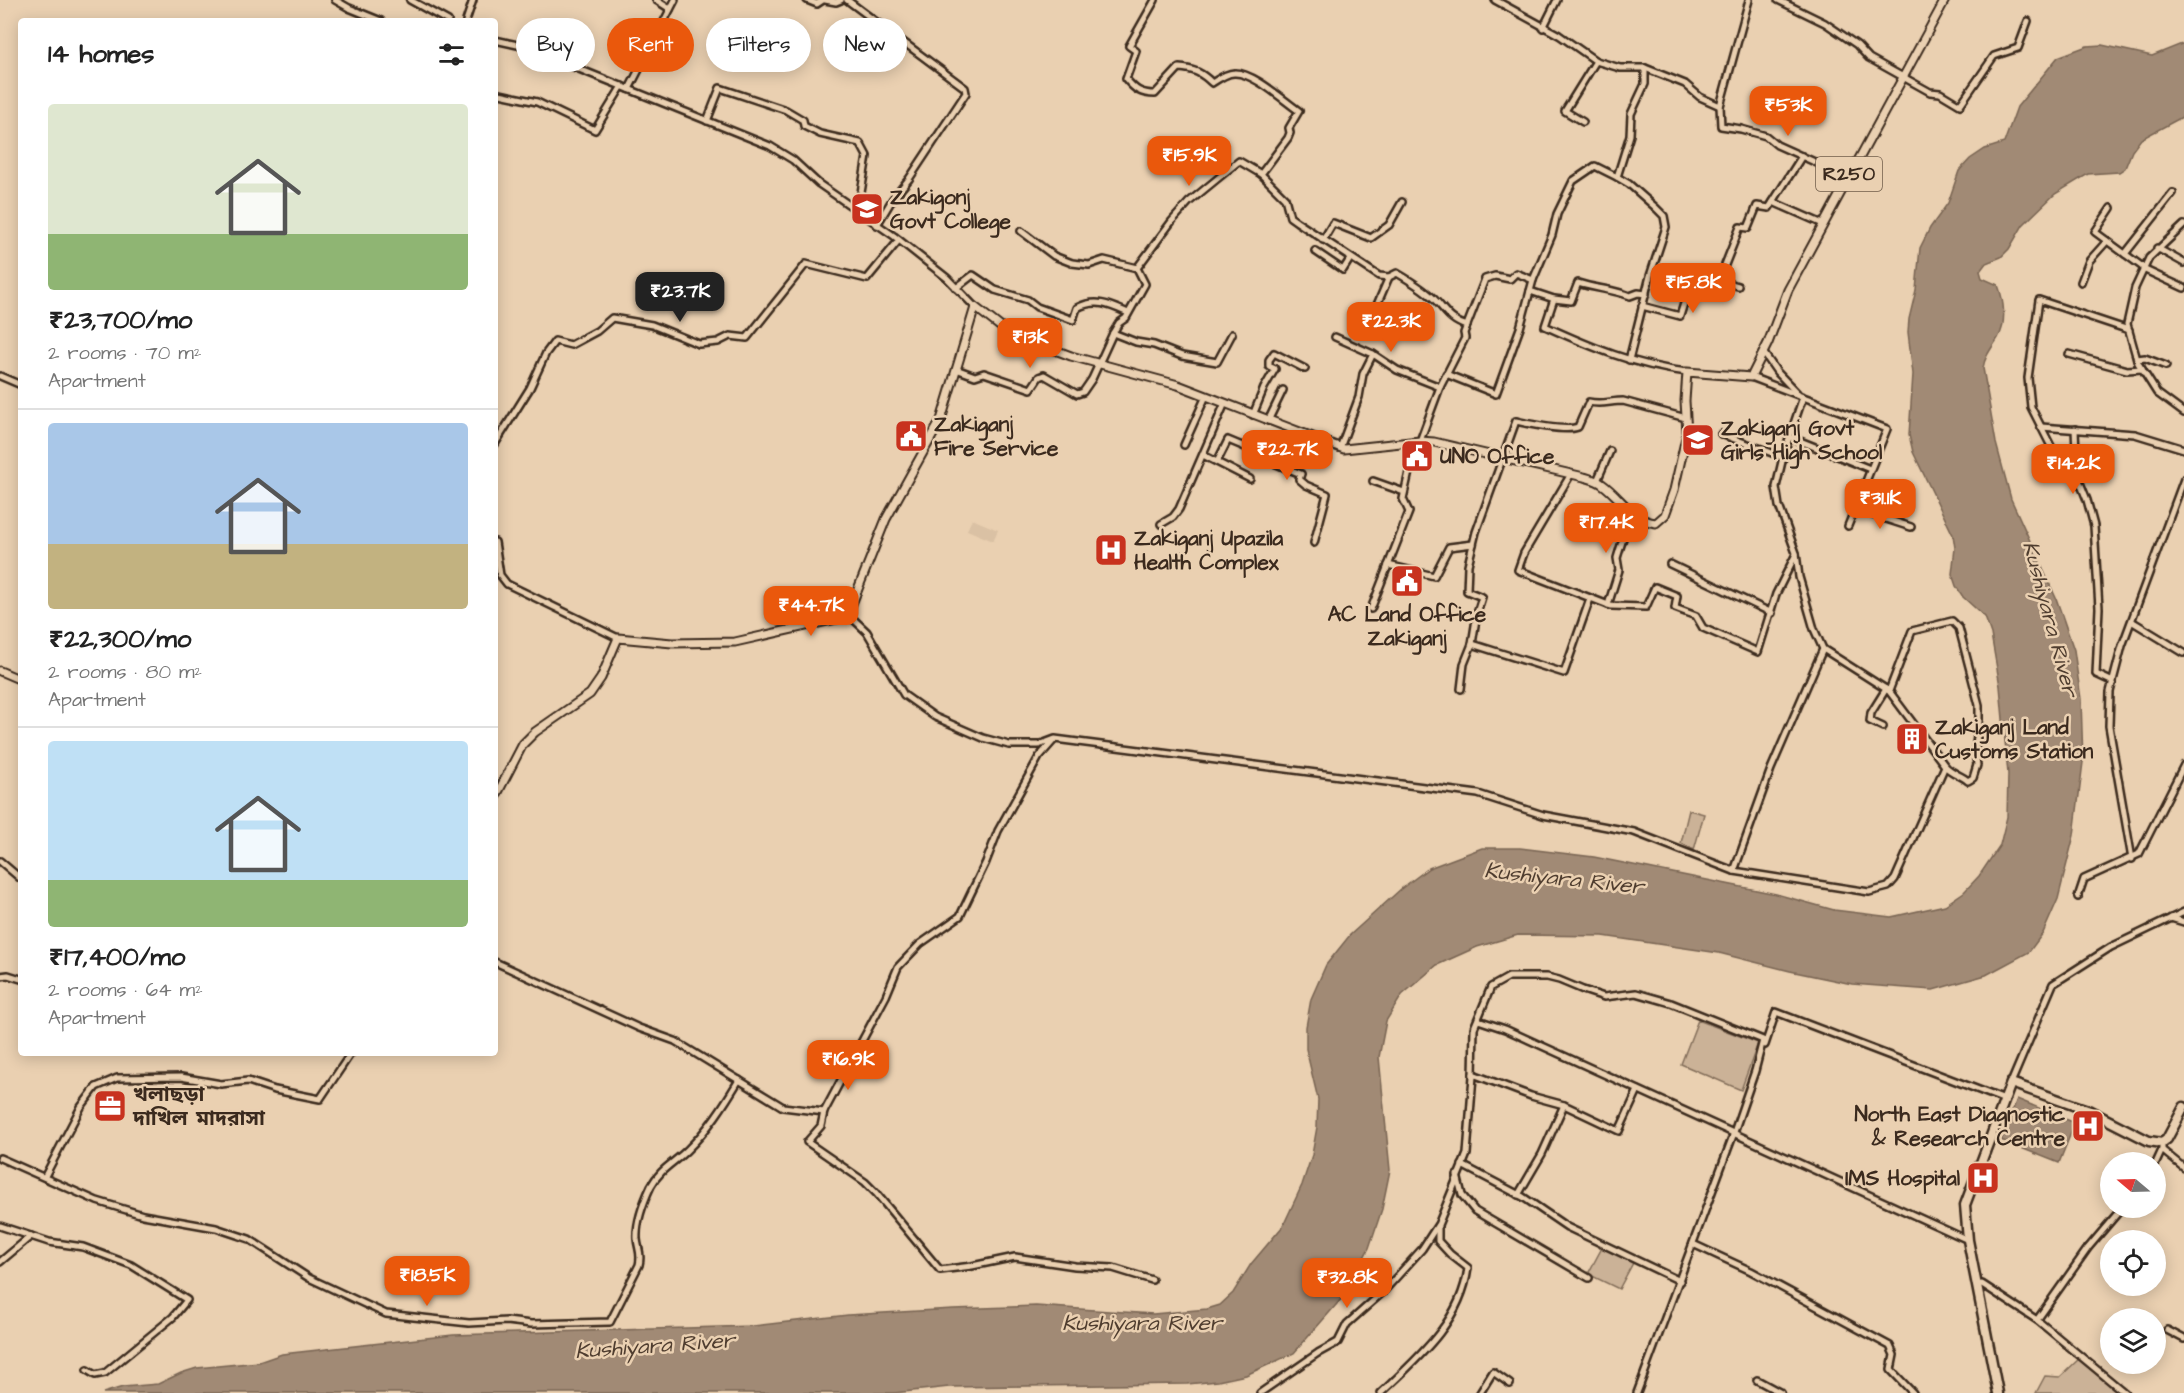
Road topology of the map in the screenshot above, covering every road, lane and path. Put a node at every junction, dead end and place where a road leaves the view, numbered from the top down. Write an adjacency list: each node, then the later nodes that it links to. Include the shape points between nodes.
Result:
1 (335, 0): 17 (street)
2 (410, 0): 18 (street)
3 (472, 0): 19 (street)
4 (656, 0): 16 (street)
5 (675, 0): 16 (street)
6 (807, 0): 7 (street, via 817,4)
7 (824, 0): 8 (street)
8 (841, 0)
9 (847, 0): 42 (street, via 965,88 966,93)
10 (1155, 0): 33 (street, via 1129,46 1136,51 1126,79 1142,94 1155,94 1179,68 1203,74 1212,83 1233,73 1258,82 1299,111 1288,138)
11 (1495, 0): 21 (street)
12 (1557, 0): 21 (street)
13 (1749, 0): 29 (street)
14 (1778, 0): 25 (street, via 1825,23 1869,58)
15 (1945, 0): 25 (main road, R250)
16 (670, 9): 27 (street)
17 (374, 18)
18 (443, 18)
19 (467, 18)
20 (2028, 21): 25 (street, via 2018,48 1994,56 1960,105)
21 (1543, 28): 23 (street)
22 (498, 41): 26 (street, via 522,45)
23 (1596, 61): 24 (street, via 1620,68); 31 (street, via 1565,111)
24 (1645, 68): 29 (street, via 1685,84 1700,97); 34 (street, via 1645,84 1631,114 1630,135)
25 (1902, 77): 35 (main road, R250)
26 (622, 86): 27 (street); 28 (street, via 595,130 537,102)
27 (629, 89): 30 (street)
28 (498, 94)
29 (1720, 106): 32 (street, via 1721,126 1766,136)
30 (707, 121): 40 (street, via 770,146); 40 (street, via 720,88 786,110 820,134 860,143 867,156)
31 (1583, 122)
32 (1802, 156): 35 (street); 38 (street)
33 (1262, 174): 46 (street, via 1285,198 1290,217); 53 (street, via 1239,161 1183,208)
34 (1617, 177): 56 (street, via 1595,166 1573,181); 63 (street, via 1664,216 1666,227)
35 (1848, 177): 41 (main road, R250)
36 (2173, 193): 50 (street)
37 (1402, 202): 46 (street, via 1389,225 1371,238 1333,224)
38 (1773, 202): 41 (street); 57 (street, via 1769,208 1757,206 1748,228 1740,227)
39 (2110, 208): 47 (street, via 2095,229)
40 (858, 211): 42 (street)
41 (1823, 224): 74 (main road, R250, via 1788,290)
42 (878, 225): 45 (street)
43 (2184, 225): 48 (street)
44 (1021, 231): 53 (street, via 1054,256 1072,263 1089,265 1104,260)
45 (899, 240): 60 (street); 103 (street, via 867,279 806,264 747,338 730,336 699,344 652,325 612,318 571,345 555,341)
46 (1323, 240): 51 (street)
47 (2107, 241): 50 (street); 58 (street, via 2089,261)
48 (2157, 248): 52 (street); 54 (street)
49 (1315, 251): 51 (street, via 1343,270)
50 (2125, 254): 54 (street)
51 (1350, 259): 55 (street, via 1379,276)
52 (2184, 263)
53 (1137, 268): 67 (street, via 1145,284)
54 (2144, 269): 61 (street); 70 (street, via 2135,288)
55 (1389, 277): 68 (street); 69 (street, via 1397,273 1437,302 1449,317)
56 (1533, 280): 62 (street); 69 (street, via 1516,273 1510,279 1485,279)
57 (1719, 280): 59 (street); 65 (street, via 1693,275 1680,316)
58 (2080, 282)
59 (1738, 286)
60 (956, 288): 66 (street); 67 (street, via 974,275 995,290 1073,320 1077,308 1088,303 1103,303)
61 (2184, 288)
62 (1530, 291): 64 (street); 85 (street, via 1496,394)
63 (1646, 294): 64 (street, via 1630,296 1578,283 1571,301); 65 (street)
64 (1554, 299): 78 (street, via 1545,326)
65 (1642, 306): 78 (street)
66 (975, 307): 79 (main road, via 1007,332); 81 (main road)
67 (1128, 313): 71 (street)
68 (1373, 314)
69 (1467, 326): 85 (street)
70 (2129, 330): 77 (street); 98 (street, via 2039,300 2028,378 2031,407)
71 (1113, 333): 72 (street, via 1182,356 1217,362); 79 (street)
72 (1232, 334)
73 (1335, 337): 75 (street)
74 (1762, 352): 87 (main road); 92 (street, via 1786,383)
75 (1372, 354): 89 (street, via 1397,370); 107 (street)
76 (2069, 354): 83 (street, via 2127,370)
77 (2137, 359): 80 (street); 83 (street)
78 (1629, 360): 84 (street)
79 (1099, 364): 81 (street, via 1083,393 1077,394 1044,375 1031,388); 91 (main road)
80 (2166, 366)
81 (956, 369): 138 (main road, via 941,420 886,519)
82 (1305, 369): 95 (street, via 1274,353 1269,366 1275,369)
83 (2142, 369): 94 (street, via 2157,393)
84 (1687, 372): 87 (main road); 96 (main road)
85 (1446, 374): 89 (street)
86 (0, 376): 88 (street)
87 (1750, 376): 92 (street)
88 (18, 384)
89 (1440, 387): 104 (street)
90 (1283, 390): 97 (street)
91 (1206, 396): 93 (main road); 106 (street)
92 (1803, 397): 102 (street); 115 (street, via 1887,429)
93 (1225, 403): 95 (main road); 110 (street)
94 (2184, 413)
95 (1253, 415): 97 (main road)
96 (1686, 418): 112 (street, via 1623,401 1602,405 1589,402 1578,427 1571,429 1516,421); 124 (main road, via 1687,432 1665,515 1656,523)
97 (1268, 421): 100 (main road)
98 (2041, 427): 99 (street); 117 (street, via 2056,456)
99 (2075, 429): 108 (street, via 2135,434); 117 (street)
100 (1292, 430): 107 (main road); 113 (street)
101 (1721, 434): 111 (street)
102 (1790, 437): 111 (street); 115 (street)
103 (498, 439)
104 (1420, 441): 105 (main road); 112 (main road)
105 (1409, 442): 107 (main road); 122 (street)
106 (1184, 445)
107 (1340, 448)
108 (2184, 449)
109 (1610, 450): 121 (street)
110 (1203, 455): 114 (street); 125 (street, via 1179,509)
111 (1783, 457): 130 (street, via 1776,487)
112 (1502, 458): 116 (main road); 129 (street)
113 (1276, 460): 114 (street, via 1228,440); 128 (street, via 1275,463 1301,474 1299,479 1306,485 1328,494)
114 (1217, 462): 119 (street)
115 (1870, 469): 123 (street)
116 (1571, 474): 121 (main road); 134 (street, via 1518,570)
117 (2077, 475): 146 (street, via 2094,526 2099,620 2096,674)
118 (2184, 478): 139 (street)
119 (1250, 480)
120 (1373, 481): 122 (street)
121 (1597, 482): 124 (main road)
122 (1404, 492): 133 (street, via 1402,499 1409,512)
123 (1856, 509): 126 (street); 127 (street)
124 (1631, 512): 135 (street)
125 (1161, 524)
126 (1848, 526)
127 (1911, 526)
128 (1314, 543)
129 (1473, 544): 133 (street, via 1449,547 1434,576); 141 (street, via 1467,591 1482,597)
130 (1796, 554): 137 (street, via 1776,594); 142 (street, via 1799,577)
131 (498, 562): 140 (street, via 500,575 507,584)
132 (1670, 564): 137 (street)
133 (1388, 565): 136 (street)
134 (1590, 599): 135 (street); 141 (street, via 1564,673)
135 (1608, 605): 137 (street, via 1646,607 1655,587 1677,596 1675,608 1696,616 1703,628 1758,652)
136 (1371, 609)
137 (1772, 613)
138 (848, 614): 140 (main road, via 735,642 672,643); 150 (street, via 867,633 904,695 935,717 1009,745 1039,745)
139 (2133, 622): 143 (street); 146 (street)
140 (618, 638): 153 (main road, via 590,694 523,744)
141 (1472, 644): 147 (street, via 1464,664)
142 (1823, 649): 148 (street); 156 (street, via 1771,769)
143 (2184, 653)
144 (0, 671): 145 (main road)
145 (18, 679)
146 (2113, 682): 154 (street, via 2109,726)
147 (1461, 689)
148 (1888, 690): 149 (street, via 1871,713 1870,721); 152 (street); 152 (street, via 1912,631 1953,621 1959,628 1979,705 1977,765 1968,781)
149 (1883, 726)
150 (1056, 739): 156 (street, via 1478,794 1544,815 1634,832); 174 (street, via 1039,757 998,831 960,916 920,944 898,967)
151 (2184, 765): 154 (street, via 2139,854)
152 (1945, 766): 156 (street, via 1888,887 1869,892)
153 (498, 792)
154 (2132, 859): 158 (street, via 2084,879)
155 (0, 861): 157 (street)
156 (1734, 871)
157 (18, 876)
158 (2078, 897)
159 (2184, 912): 160 (street)
160 (2171, 918): 161 (street); 169 (street, via 2111,947 2053,984)
161 (2184, 922)
162 (498, 963): 168 (street, via 675,1041)
163 (0, 976): 164 (street)
164 (18, 978)
165 (1478, 1020): 167 (street, via 1474,1028); 170 (street); 175 (street, via 1491,987 1509,978 1547,977 1604,997 1636,993 1656,998 1763,1040)
166 (349, 1056): 181 (street, via 320,1099 248,1081 221,1084 181,1077 117,1078 96,1087 81,1107)
167 (1473, 1074): 172 (street); 179 (street, via 1467,1154)
168 (739, 1080): 174 (street, via 783,1107); 181 (street, via 712,1121 687,1151 664,1167 652,1185 637,1227 642,1255 639,1265 610,1322 469,1323 386,1314 309,1278 249,1239 97,1201)
169 (2011, 1083): 171 (highway); 176 (highway, via 2090,1111)
170 (1638, 1090): 172 (street, via 1619,1131); 175 (street)
171 (2005, 1100): 175 (street, via 1776,1012); 188 (highway, via 1965,1205)
172 (1564, 1105): 183 (street)
173 (2184, 1107): 176 (highway)
174 (824, 1112): 192 (street, via 821,1126 807,1142 865,1182 940,1270 1015,1257 1113,1268)
175 (1733, 1135): 188 (street); 189 (street)
176 (2162, 1146): 177 (street); 180 (street)
177 (2160, 1152)
178 (0, 1158): 181 (street)
179 (1462, 1165): 182 (street); 183 (street)
180 (2184, 1168)
181 (45, 1176)
182 (1457, 1176): 185 (street); 191 (street, via 1462,1195 1475,1211)
183 (1518, 1195): 193 (street, via 1567,1227)
184 (2114, 1218): 195 (street)
185 (1438, 1225): 201 (street, via 1398,1276 1347,1324 1338,1342); 202 (street, via 1438,1241 1468,1268 1465,1286 1442,1330 1424,1354)
186 (0, 1226): 187 (street)
187 (31, 1236): 190 (street); 198 (street, via 83,1247 131,1265 187,1300 173,1317 105,1373 95,1375)
188 (1968, 1240): 194 (highway)
189 (1694, 1244): 193 (street); 206 (street, via 1890,1346 1894,1355 1891,1370)
190 (0, 1262)
191 (1589, 1278)
192 (1152, 1280)
193 (1680, 1281): 204 (street)
194 (1978, 1285): 195 (street); 207 (highway)
195 (2037, 1320): 208 (street)
196 (2167, 1330): 197 (street)
197 (2184, 1339)
198 (87, 1370)
199 (1757, 1380): 205 (street)
200 (1510, 1384): 203 (street, via 1493,1372)
201 (1260, 1393)
202 (1381, 1393)
203 (1480, 1393)
204 (1637, 1393)
205 (1781, 1393)
206 (1913, 1393)
207 (1996, 1393)
208 (2125, 1393)

